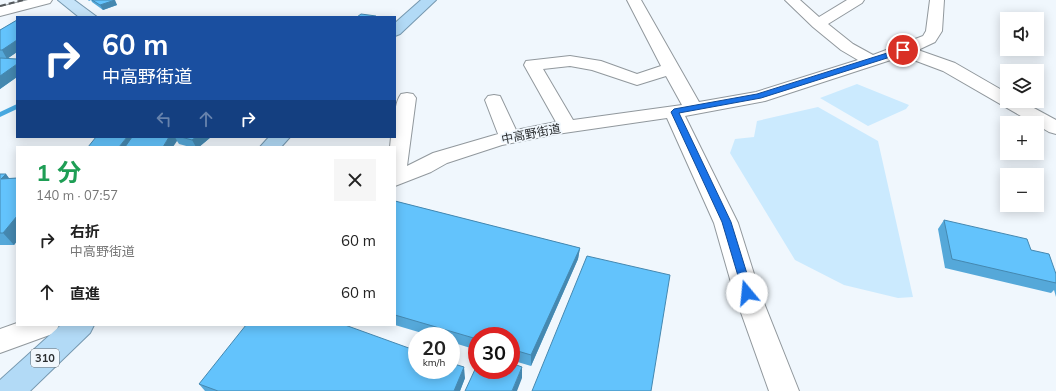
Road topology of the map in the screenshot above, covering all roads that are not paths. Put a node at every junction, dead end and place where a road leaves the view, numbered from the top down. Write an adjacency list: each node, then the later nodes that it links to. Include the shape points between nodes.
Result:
1 (45, 0): 9 (street)
2 (65, 0): 10 (main road)
3 (430, 0): 12 (highway)
4 (634, 0): 15 (street)
5 (792, 0): 11 (street)
6 (857, 0): 11 (street)
7 (933, 0): 8 (street)
8 (937, 0): 13 (street, via 934,31 929,39)
9 (0, 12)
10 (88, 16)
11 (818, 24): 14 (street, via 847,47)
12 (396, 30)
13 (903, 50): 14 (street); 16 (street, via 949,67)
14 (872, 61): 20 (street, 中高野街道, via 759,96)
15 (670, 69): 20 (street); 21 (street, via 637,80 595,65 570,61 532,65)
16 (1000, 97)
17 (407, 98): 26 (street)
18 (494, 100): 24 (street)
19 (1020, 108): 22 (street)
20 (684, 110): 21 (street, 中高野街道); 32 (street, via 726,222 754,314)
21 (568, 127): 24 (street, 中高野街道)
22 (1056, 128)
23 (279, 138): 25 (highway)
24 (510, 138): 27 (street, 中高野街道, via 440,158)
25 (271, 146)
26 (396, 172)
27 (396, 179)
28 (42, 326): 30 (street)
29 (79, 326): 31 (highway, 310)
30 (0, 341)
31 (9, 391)
32 (784, 391)

